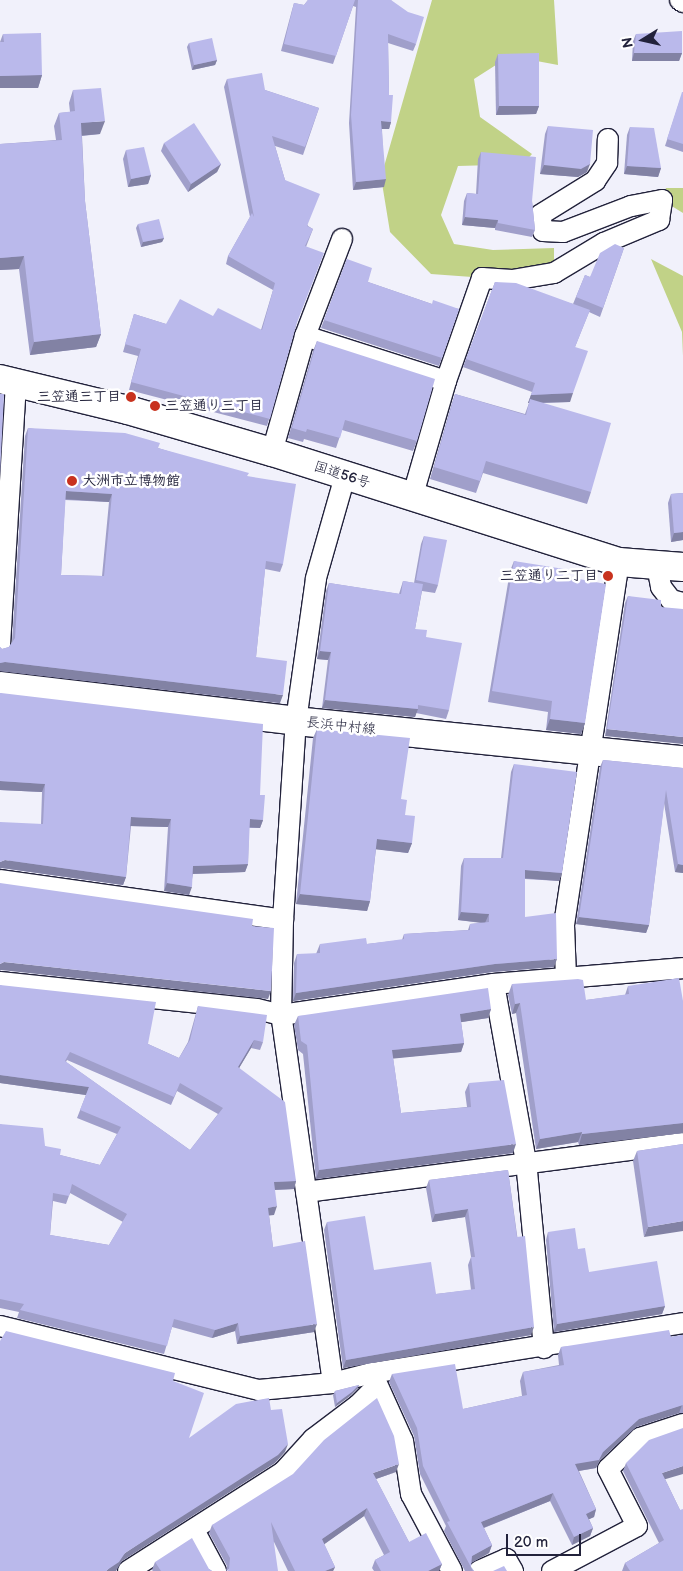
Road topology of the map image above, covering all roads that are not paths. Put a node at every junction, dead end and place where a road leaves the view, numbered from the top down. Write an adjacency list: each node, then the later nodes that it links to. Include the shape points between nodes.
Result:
1 (608, 139): 5 (street, via 608,163 595,181 540,215 543,231 563,232 631,206 662,200 659,220 604,243 554,273 512,280 482,278)
2 (342, 239): 3 (street)
3 (305, 336): 5 (street); 6 (street)
4 (8, 380): 6 (main road, 国道56号); 12 (street)
5 (446, 380): 8 (street)
6 (272, 452): 7 (main road, 国道56号)
7 (345, 476): 8 (main road, 国道56号); 14 (street, via 316,578)
8 (412, 498): 9 (main road, 国道56号)
9 (619, 562): 10 (main road, 国道56号); 15 (street)
10 (670, 567): 11 (street, via 661,587 671,600)
11 (683, 603)
12 (0, 645)
13 (0, 686): 14 (main road, 長浜中村線)
14 (296, 721): 15 (main road, 長浜中村線); 18 (street)
15 (588, 752): 16 (main road, 長浜中村線); 20 (street, via 564,925)
16 (683, 760)
17 (0, 880): 18 (street)
18 (283, 920): 23 (street)
19 (683, 968): 20 (street)
20 (566, 977): 22 (street)
21 (0, 982): 23 (street, via 257,1009)
22 (494, 984): 23 (street); 25 (street)
23 (281, 1015): 26 (street)
24 (683, 1143): 25 (street)
25 (526, 1161): 26 (street); 29 (street)
26 (306, 1192): 31 (street)
27 (683, 1323): 29 (street)
28 (0, 1326): 31 (street, via 258,1390)
29 (544, 1348): 30 (street)
30 (375, 1380): 31 (street); 33 (street, via 358,1405 313,1438 283,1472); 36 (street, via 403,1441 411,1494)
31 (332, 1383)
32 (683, 1424): 39 (street, via 640,1438 608,1469 637,1526)
33 (194, 1530): 34 (street); 35 (street)
34 (128, 1571)
35 (216, 1571)
36 (452, 1571)
37 (479, 1571): 38 (street, via 506,1559)
38 (513, 1571)
39 (552, 1571)

